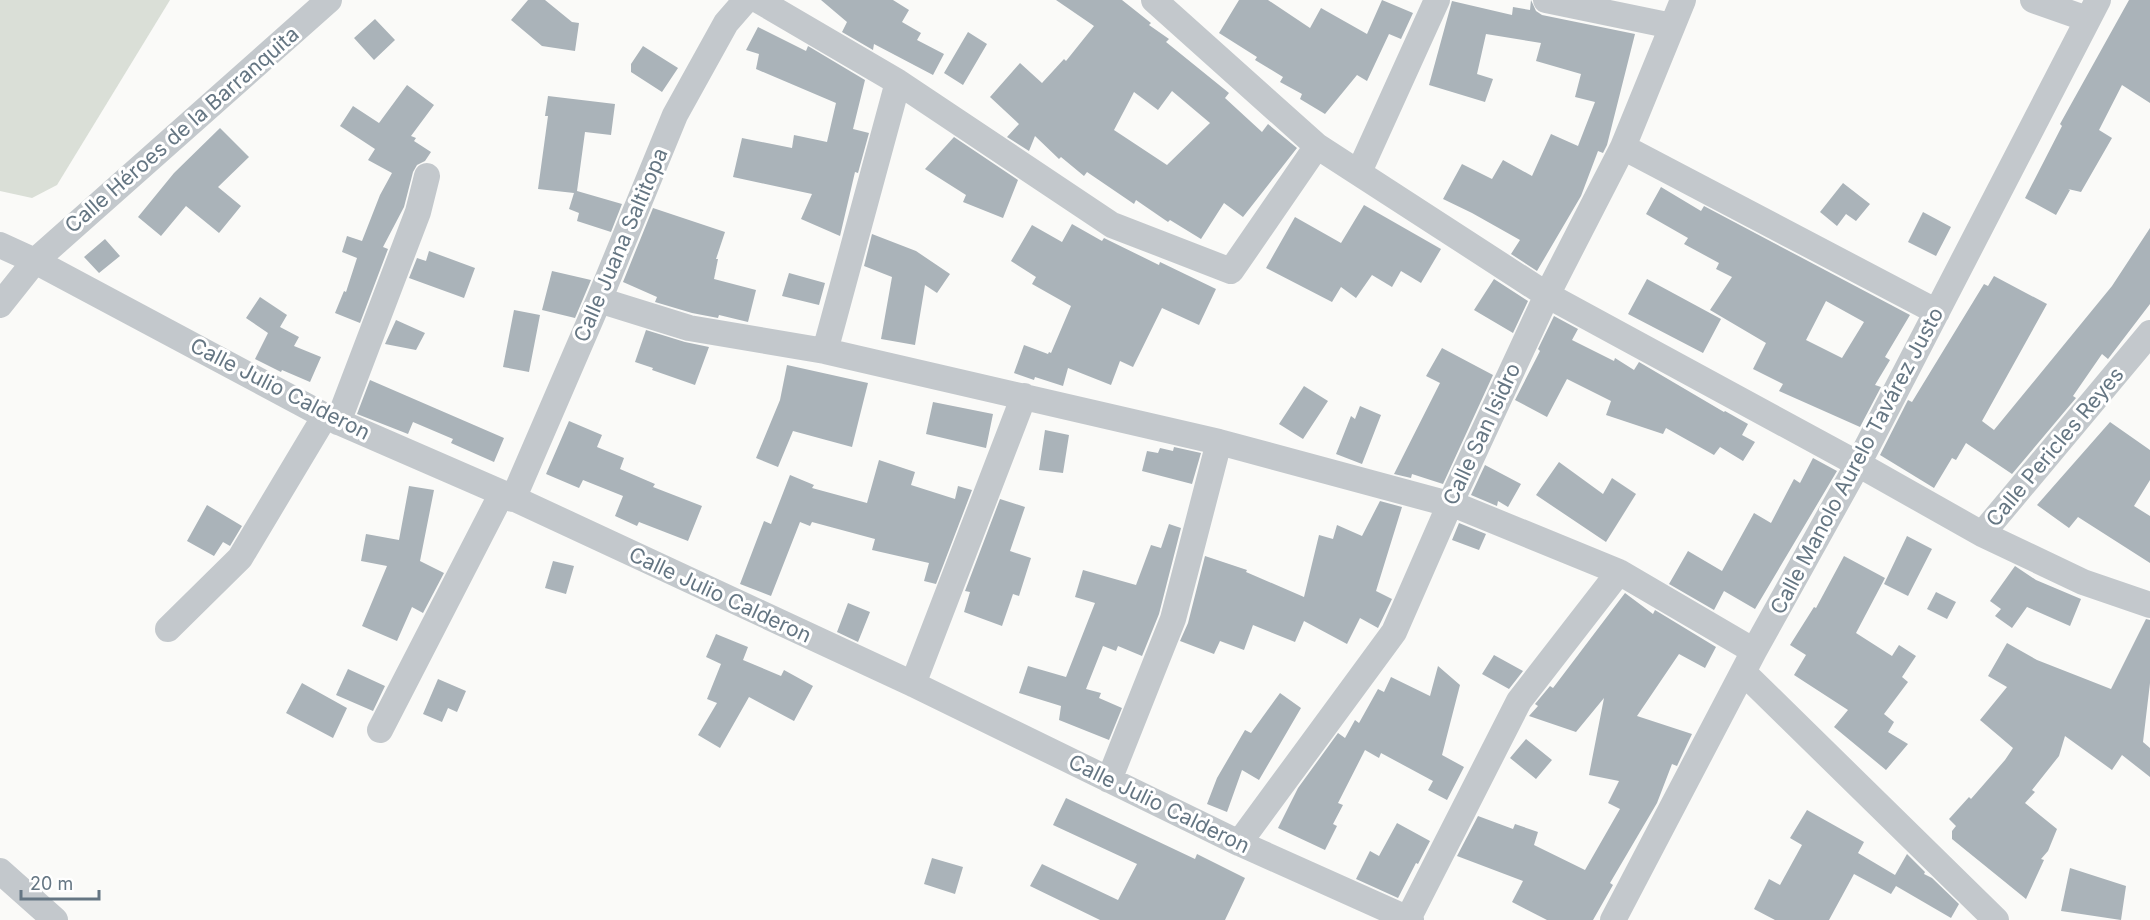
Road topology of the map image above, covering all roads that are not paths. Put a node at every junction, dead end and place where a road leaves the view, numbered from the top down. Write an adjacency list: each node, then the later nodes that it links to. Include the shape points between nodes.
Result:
1 (329, 0): 16 (street, Calle Héroes de la Barranquita)
2 (1154, 0): 11 (street)
3 (1437, 0): 13 (street)
4 (1546, 0): 9 (street)
5 (1683, 0): 9 (street, Calle San Isidro)
6 (2033, 0): 8 (street)
7 (747, 1): 10 (street); 18 (street, Calle Juana Saltitopa, via 726,23 675,115)
8 (2092, 9): 20 (street, Calle Manolo Aurelo Tavárez Justo)
9 (1672, 26): 12 (street, Calle San Isidro)
10 (898, 82): 11 (street, via 1112,225 1231,271); 22 (street)
11 (1317, 146): 13 (street)
12 (1623, 147): 17 (street, Calle San Isidro); 20 (street)
13 (1359, 172): 17 (street)
14 (427, 176): 24 (street, via 418,212)
15 (0, 245): 16 (street, Calle Julio Calderon)
16 (35, 261): 19 (street, Calle Héroes de la Barranquita); 24 (street, Calle Julio Calderon)
17 (1546, 295): 26 (street); 28 (street, Calle San Isidro)
18 (599, 300): 22 (street, via 690,328); 27 (street, Calle Juana Saltitopa)
19 (0, 305)
20 (1937, 312): 26 (street, Calle Manolo Aurelo Tavárez Justo)
21 (2150, 333): 29 (street, Calle Pericles Reyes)
22 (825, 351): 23 (street)
23 (1024, 396): 25 (street); 34 (street)
24 (332, 419): 27 (street, Calle Julio Calderon); 32 (street, via 240,558)
25 (1219, 442): 28 (street); 36 (street, via 1173,619)
26 (1858, 464): 29 (street); 33 (street, Calle Manolo Aurelo Tavárez Justo)
27 (508, 496): 34 (street, Calle Julio Calderon); 35 (street, Calle Juana Saltitopa)
28 (1450, 504): 30 (street); 37 (street, Calle San Isidro, via 1394,632)
29 (1982, 534): 31 (street, via 2083,582)
30 (1619, 572): 33 (street); 39 (street, via 1519,701)
31 (2150, 605)
32 (168, 629)
33 (1748, 661): 41 (street, Calle Manolo Aurelo Tavárez Justo); 42 (street)
34 (913, 684): 36 (street, Calle Julio Calderon)
35 (380, 730)
36 (1108, 780): 37 (street, Calle Julio Calderon)
37 (1239, 843): 39 (street, Calle Julio Calderon)
38 (0, 871): 40 (street)
39 (1409, 919)
40 (55, 920)
41 (1613, 920)
42 (1996, 920)

